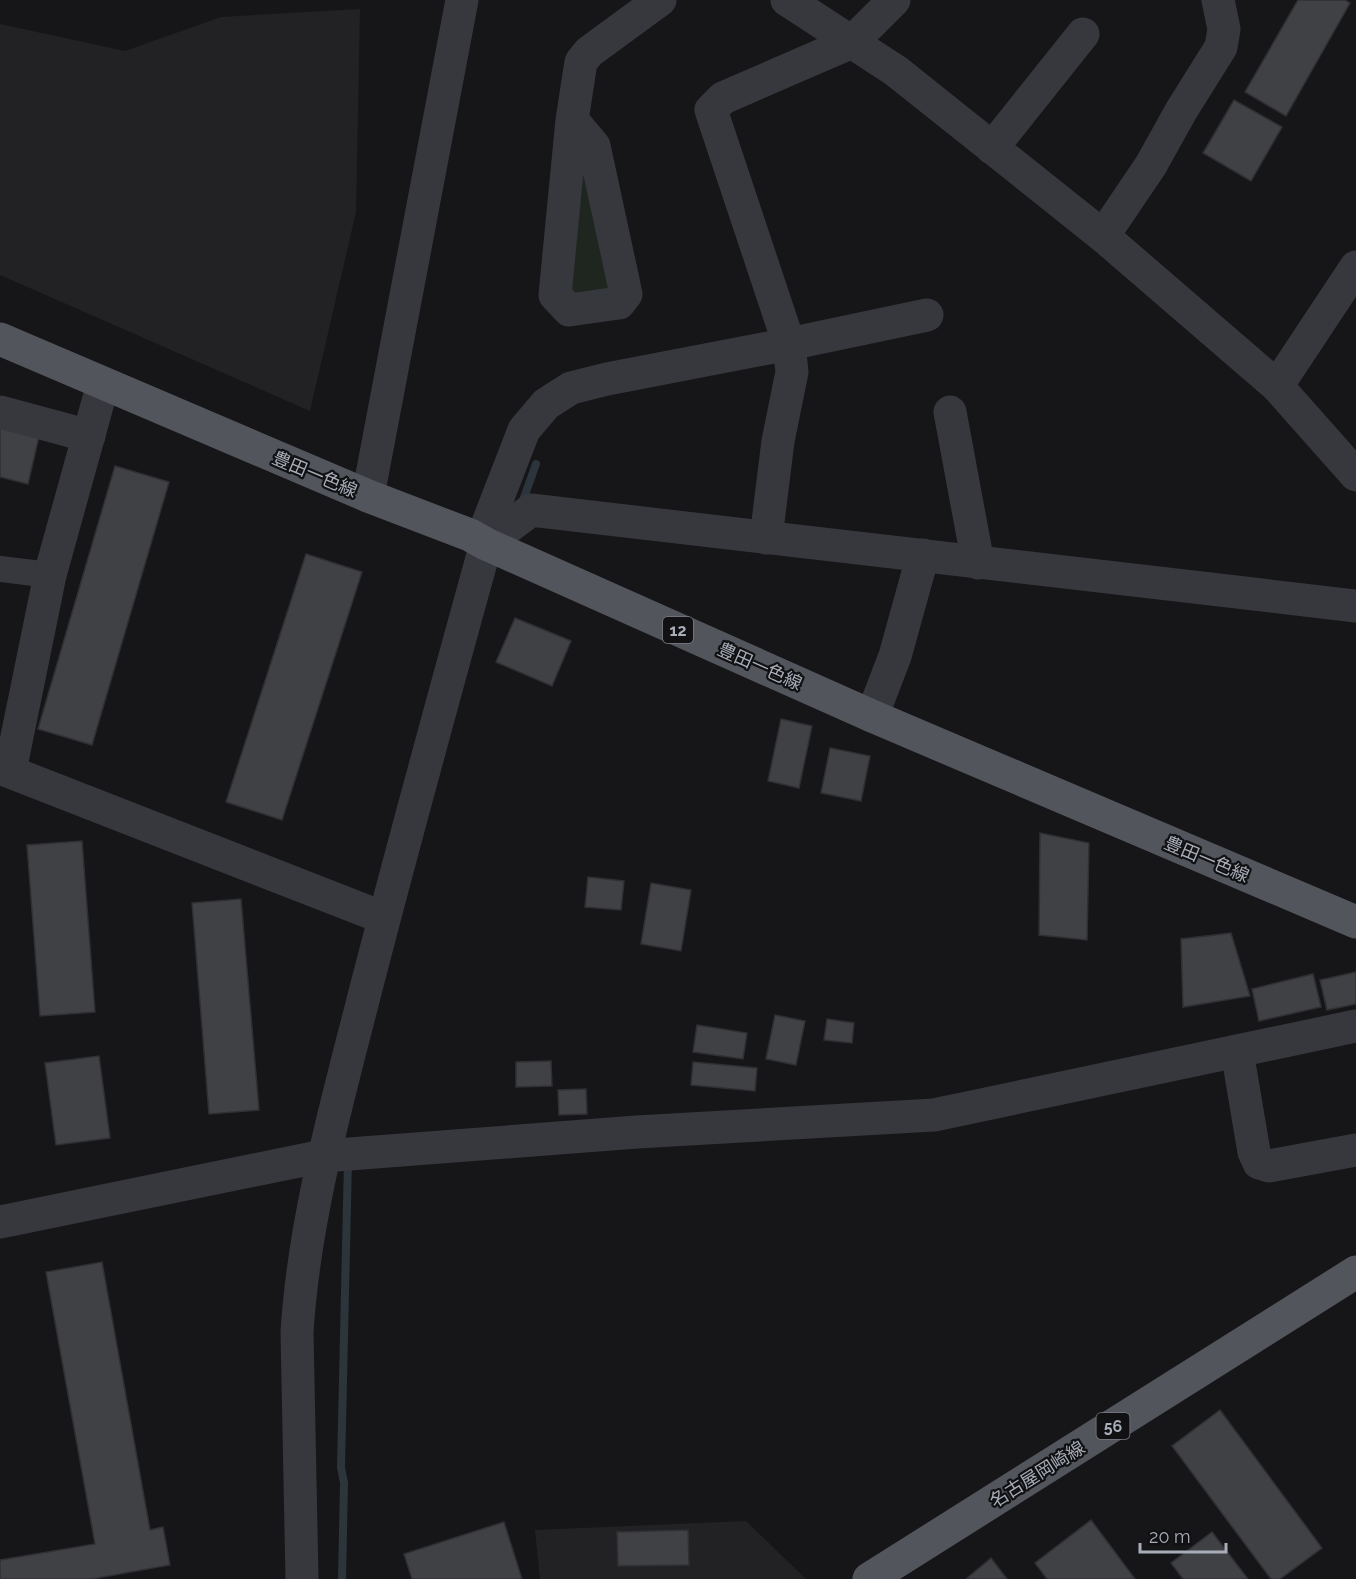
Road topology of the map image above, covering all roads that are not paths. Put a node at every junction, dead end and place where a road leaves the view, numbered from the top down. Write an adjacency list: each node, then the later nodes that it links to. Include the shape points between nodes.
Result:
1 (462, 0): 21 (street)
2 (660, 0): 8 (street, via 581,62)
3 (787, 0): 7 (street)
4 (894, 0): 7 (street)
5 (1218, 0): 10 (street, via 1224,29 1221,47 1151,165)
6 (1083, 34): 9 (street)
7 (852, 42): 9 (street, via 896,71); 14 (street, via 723,98 711,110)
8 (572, 120): 8 (street, via 555,295 569,310 619,303 626,294 594,146)
9 (992, 148): 10 (street)
10 (1103, 236): 16 (street)
11 (1356, 267): 16 (street)
12 (927, 315): 14 (street)
13 (0, 339): 15 (main road, 豊田一色線 / 12)
14 (789, 344): 22 (street, via 792,372 778,441); 23 (street, via 607,379 571,388 546,404 524,430)
15 (103, 384): 19 (street); 21 (main road, 豊田一色線 / 12)
16 (1277, 386): 20 (street)
17 (0, 412): 19 (street)
18 (950, 412): 25 (street)
19 (89, 436): 27 (street)
20 (1356, 475)
21 (368, 496): 23 (main road, 豊田一色線 / 12)
22 (766, 538): 23 (street, via 531,510); 24 (street)
23 (483, 542): 29 (main road, 豊田一色線 / 12); 31 (street)
24 (923, 555): 25 (street); 29 (street, via 895,656)
25 (978, 563): 28 (street)
26 (0, 569): 27 (street)
27 (50, 575): 30 (street)
28 (1356, 606)
29 (872, 716): 32 (main road, 豊田一色線 / 12)
30 (5, 769): 31 (street)
31 (384, 918): 36 (street)
32 (1356, 922)
33 (1356, 1026): 34 (street)
34 (1237, 1051): 35 (street, via 1259,1163 1269,1166); 36 (street, via 934,1115)
35 (1356, 1150)
36 (324, 1156): 37 (street); 39 (street, via 299,1292)
37 (0, 1222)
38 (1356, 1272): 40 (main road, 名古屋岡崎線 / 56)
39 (302, 1579)
40 (869, 1579)

